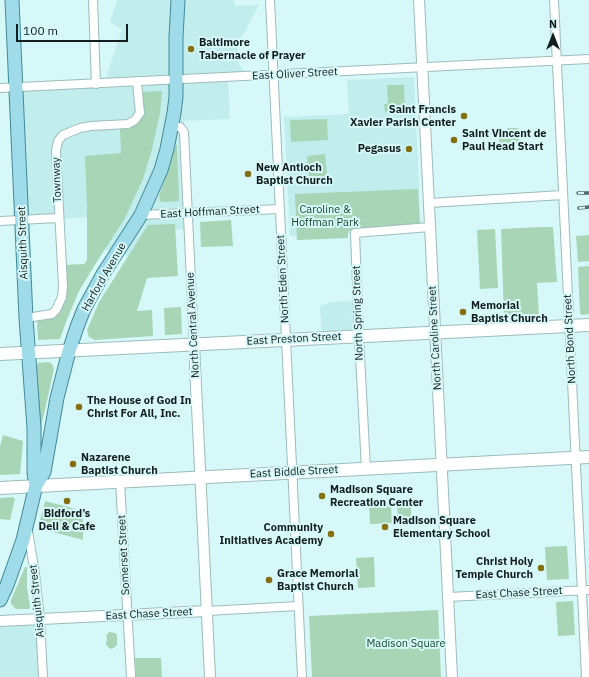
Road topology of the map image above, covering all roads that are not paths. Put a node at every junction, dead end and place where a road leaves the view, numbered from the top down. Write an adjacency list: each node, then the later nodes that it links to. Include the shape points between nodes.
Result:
1 (12, 0): 14 (main road, Aisquith Street)
2 (93, 0): 13 (street)
3 (178, 0): 11 (main road, Harford Avenue)
4 (270, 0): 10 (street, North Eden Street)
5 (419, 0): 9 (street, North Caroline Street)
6 (554, 0): 8 (street, North Bond Street)
7 (589, 59): 8 (street, East Oliver Street)
8 (557, 61): 9 (street, East Oliver Street); 17 (street, North Bond Street)
9 (422, 68): 10 (street, East Oliver Street); 18 (street, North Caroline Street)
10 (273, 75): 11 (street, East Oliver Street); 19 (street, North Eden Street)
11 (175, 80): 12 (street, East Oliver Street); 16 (main road, Harford Avenue, via 176,97)
12 (137, 82): 13 (street, East Oliver Street); 22 (street, Townway, via 140,113 135,120 128,124 80,128 63,135 58,141)
13 (96, 84): 14 (street, East Oliver Street)
14 (16, 87): 15 (street, East Oliver Street); 23 (main road, Aisquith Street)
15 (0, 88)
16 (172, 126): 20 (street, North Central Avenue, via 180,127 184,132); 21 (main road, Harford Avenue, via 160,170)
17 (563, 195): 18 (street); 28 (street, North Bond Street)
18 (429, 203): 25 (street, North Caroline Street)
19 (280, 209): 20 (street, East Hoffman Street); 31 (street, North Eden Street)
20 (188, 213): 21 (street, East Hoffman Street); 32 (street, North Central Avenue)
21 (141, 215): 33 (main road, Harford Avenue, via 84,309)
22 (58, 218): 23 (street); 26 (street, Townway, via 62,297 52,314)
23 (23, 220): 24 (street); 26 (main road, Aisquith Street)
24 (0, 221)
25 (430, 227): 29 (street, North Caroline Street); 30 (street, North Spring Street, via 355,233)
26 (26, 318): 34 (main road, Aisquith Street)
27 (589, 325): 28 (main road, East Preston Street)
28 (570, 326): 29 (main road, East Preston Street); 36 (street, North Bond Street)
29 (435, 332): 30 (main road, East Preston Street); 38 (street, North Caroline Street)
30 (359, 336): 31 (main road, East Preston Street); 39 (street, North Spring Street)
31 (286, 340): 32 (main road, East Preston Street); 40 (street, North Eden Street)
32 (194, 344): 33 (main road, East Preston Street); 41 (street, North Central Avenue)
33 (69, 351): 34 (main road, East Preston Street); 43 (main road, Harford Avenue, via 54,412 44,472)
34 (28, 353): 35 (main road, East Preston Street); 43 (main road, Aisquith Street)
35 (0, 354)
36 (576, 458): 37 (main road, East Biddle Street); 38 (main road, East Biddle Street); 46 (street, North Bond Street)
37 (589, 458)
38 (442, 465): 39 (main road, East Biddle Street); 47 (street, North Caroline Street)
39 (366, 469): 40 (main road, East Biddle Street)
40 (292, 472): 41 (main road, East Biddle Street); 49 (street, North Eden Street)
41 (200, 477): 42 (main road, East Biddle Street); 50 (street, North Central Avenue)
42 (120, 481): 43 (main road, East Biddle Street); 51 (street, Somerset Street)
43 (36, 486): 44 (main road, East Biddle Street); 45 (main road, Harford Avenue)
44 (0, 488)
45 (27, 526): 48 (main road, Harford Avenue, via 8,585); 52 (street, Aisquith Street)
46 (586, 590): 47 (street, East Chase Street); 59 (street, North Bond Street)
47 (448, 597): 58 (street, North Caroline Street)
48 (0, 600)
49 (298, 606): 50 (street, East Chase Street); 57 (street, North Eden Street)
50 (207, 611): 51 (street, East Chase Street); 56 (street, North Central Avenue)
51 (128, 615): 52 (street, East Chase Street); 55 (street, Somerset Street)
52 (40, 619): 53 (street, East Chase Street); 54 (street, Aisquith Street)
53 (0, 621)
54 (43, 677)
55 (131, 677)
56 (210, 677)
57 (302, 677)
58 (452, 677)
59 (586, 677)

